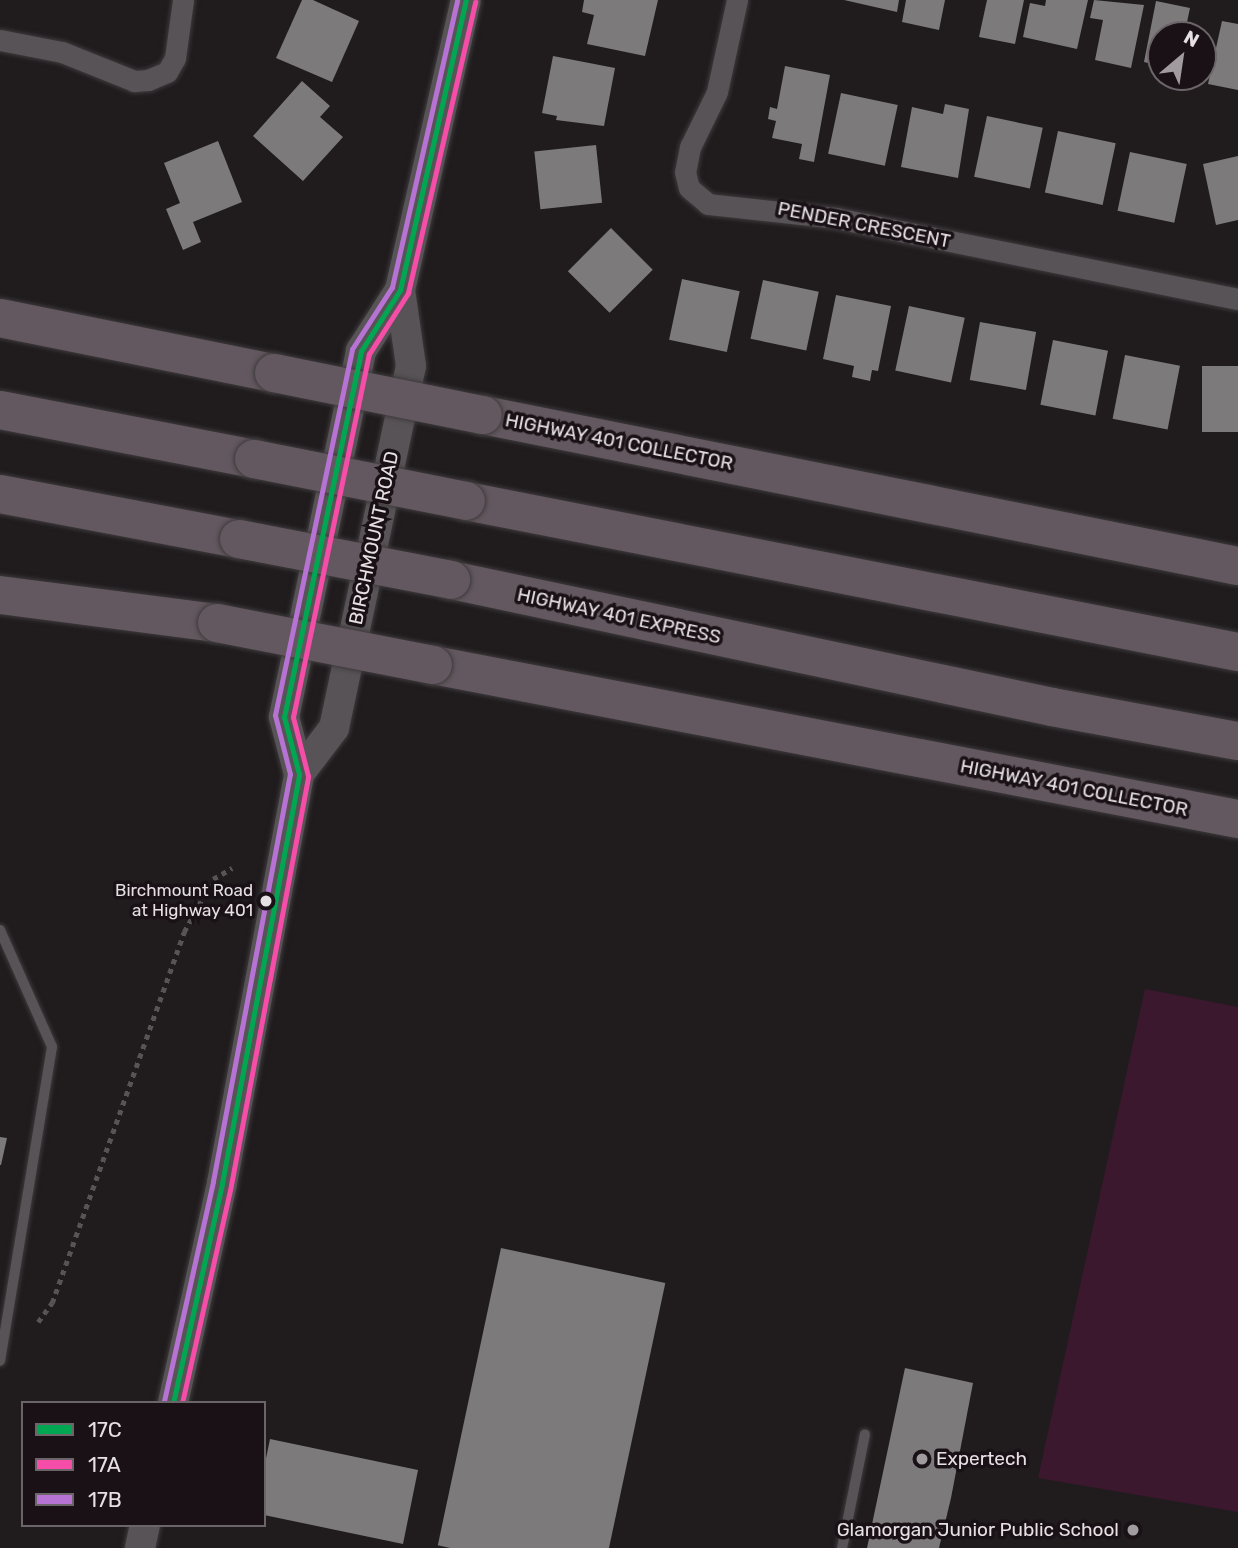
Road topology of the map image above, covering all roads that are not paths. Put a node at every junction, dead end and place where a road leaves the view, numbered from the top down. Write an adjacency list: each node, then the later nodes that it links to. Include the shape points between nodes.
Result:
1 (183, 0): 4 (street, via 175,58 167,72 148,80 134,81 62,52)
2 (466, 0): 5 (main road, BIRCHMOUNT ROAD)
3 (737, 0): 6 (street, PENDER CRESCENT, via 717,92 690,147 685,172 689,188 708,204 836,218)
4 (0, 40)
5 (400, 290): 14 (main road, BIRCHMOUNT ROAD, via 411,366 334,727); 14 (main road, BIRCHMOUNT ROAD, via 361,351 284,717)
6 (1238, 299)
7 (0, 318): 10 (highway, HIGHWAY 401 COLLECTOR, bridge)
8 (0, 410): 12 (highway, bridge)
9 (0, 494): 13 (highway, HIGHWAY 401 EXPRESS, bridge, via 450,580 1052,707)
10 (1238, 566)
11 (9, 597): 15 (highway, HIGHWAY 401 COLLECTOR, bridge, via 217,623)
12 (1238, 652)
13 (1220, 737)
14 (299, 774): 21 (main road, BIRCHMOUNT ROAD, via 222,1183)
15 (1156, 805): 16 (highway, HIGHWAY 401 COLLECTOR); 17 (highway)
16 (1238, 819)
17 (1238, 825)
18 (0, 930): 19 (lane, via 52,1047)
19 (2, 1348): 20 (lane)
20 (0, 1361)
21 (173, 1401)
22 (865, 1434): 25 (lane)
23 (145, 1527): 24 (main road)
24 (140, 1548)
25 (842, 1548)

